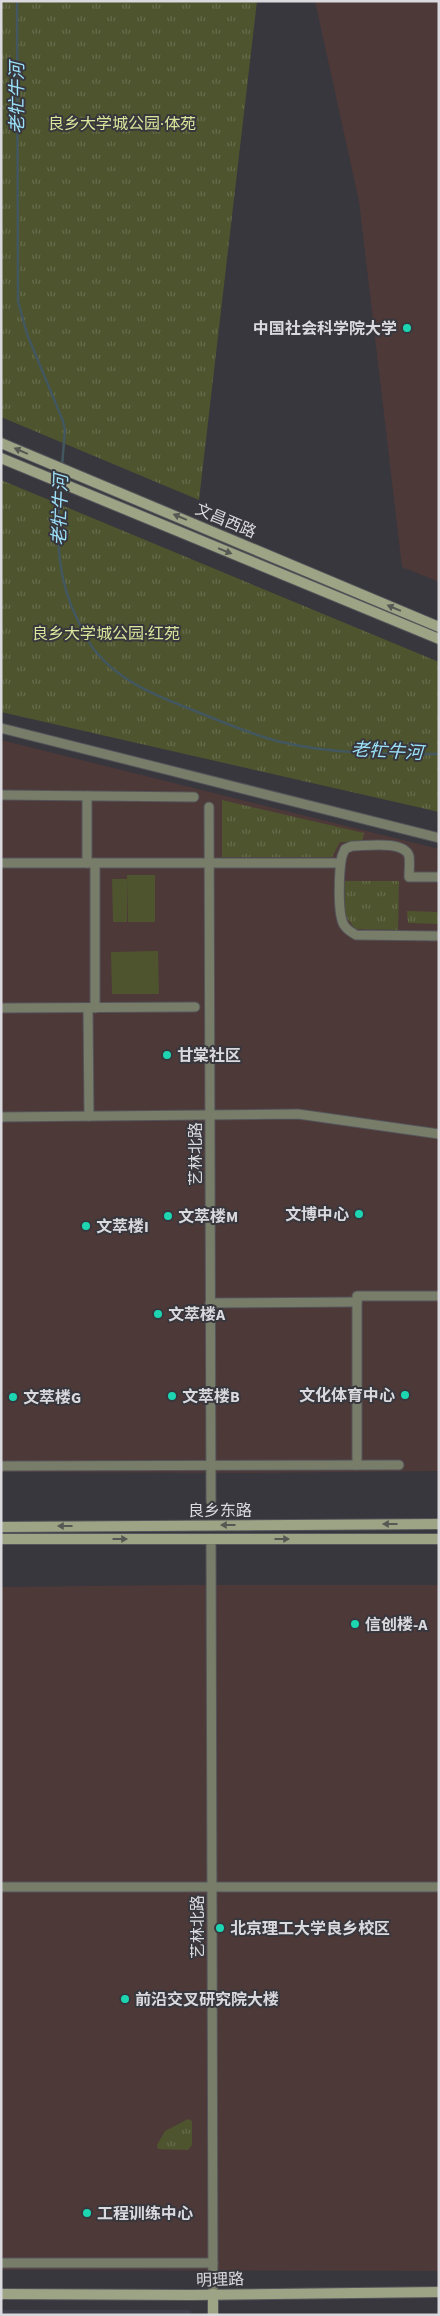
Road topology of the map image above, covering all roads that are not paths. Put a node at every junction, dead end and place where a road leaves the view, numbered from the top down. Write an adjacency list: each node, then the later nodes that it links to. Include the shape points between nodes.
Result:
1 (1, 443): 3 (main road, 文昌西路, one-way to 1)
2 (1, 458): 4 (main road, 文昌西路, one-way to 4)
3 (439, 626)
4 (439, 639)
5 (1, 728): 10 (street)
6 (1, 795): 7 (street)
7 (86, 796): 8 (street); 13 (street)
8 (194, 797)
9 (209, 807): 11 (street, 艺林北路)
10 (439, 838)
11 (209, 862): 13 (street); 14 (street); 20 (street, 艺林北路)
12 (1, 863): 13 (street)
13 (91, 863): 18 (street)
14 (340, 863): 15 (street, via 345,849 352,846 399,846 409,857 409,877); 16 (street, via 342,923 348,930 356,935)
15 (439, 877)
16 (439, 936)
17 (1, 1008): 18 (street)
18 (92, 1008): 19 (street); 21 (street)
19 (195, 1008)
20 (210, 1115): 21 (street); 23 (street, via 298,1114); 26 (street, 艺林北路)
21 (89, 1116): 22 (street)
22 (1, 1117)
23 (439, 1134)
24 (439, 1296): 25 (street, via 357,1296)
25 (357, 1302): 26 (street); 28 (street)
26 (210, 1303): 27 (street, 艺林北路)
27 (211, 1465): 28 (street); 30 (street); 31 (street, 艺林北路)
28 (357, 1465): 29 (street)
29 (399, 1465)
30 (1, 1466)
31 (211, 1501)
32 (439, 1524): 33 (main road, 良乡东路, one-way to 33)
33 (1, 1527)
34 (1, 1539): 35 (main road, 良乡东路, one-way to 35)
35 (211, 1539): 36 (main road, 良乡东路, one-way to 36); 38 (street, 艺林北路)
36 (439, 1539)
37 (1, 1887): 38 (street)
38 (212, 1887): 39 (street); 41 (street, 艺林北路)
39 (439, 1887)
40 (1, 2263): 41 (street)
41 (213, 2263): 44 (street, 艺林北路)
42 (439, 2292): 44 (main road, 明理路)
43 (1, 2294): 44 (main road, 明理路)
44 (213, 2294): 45 (main road, 艺林北路)
45 (213, 2315)

